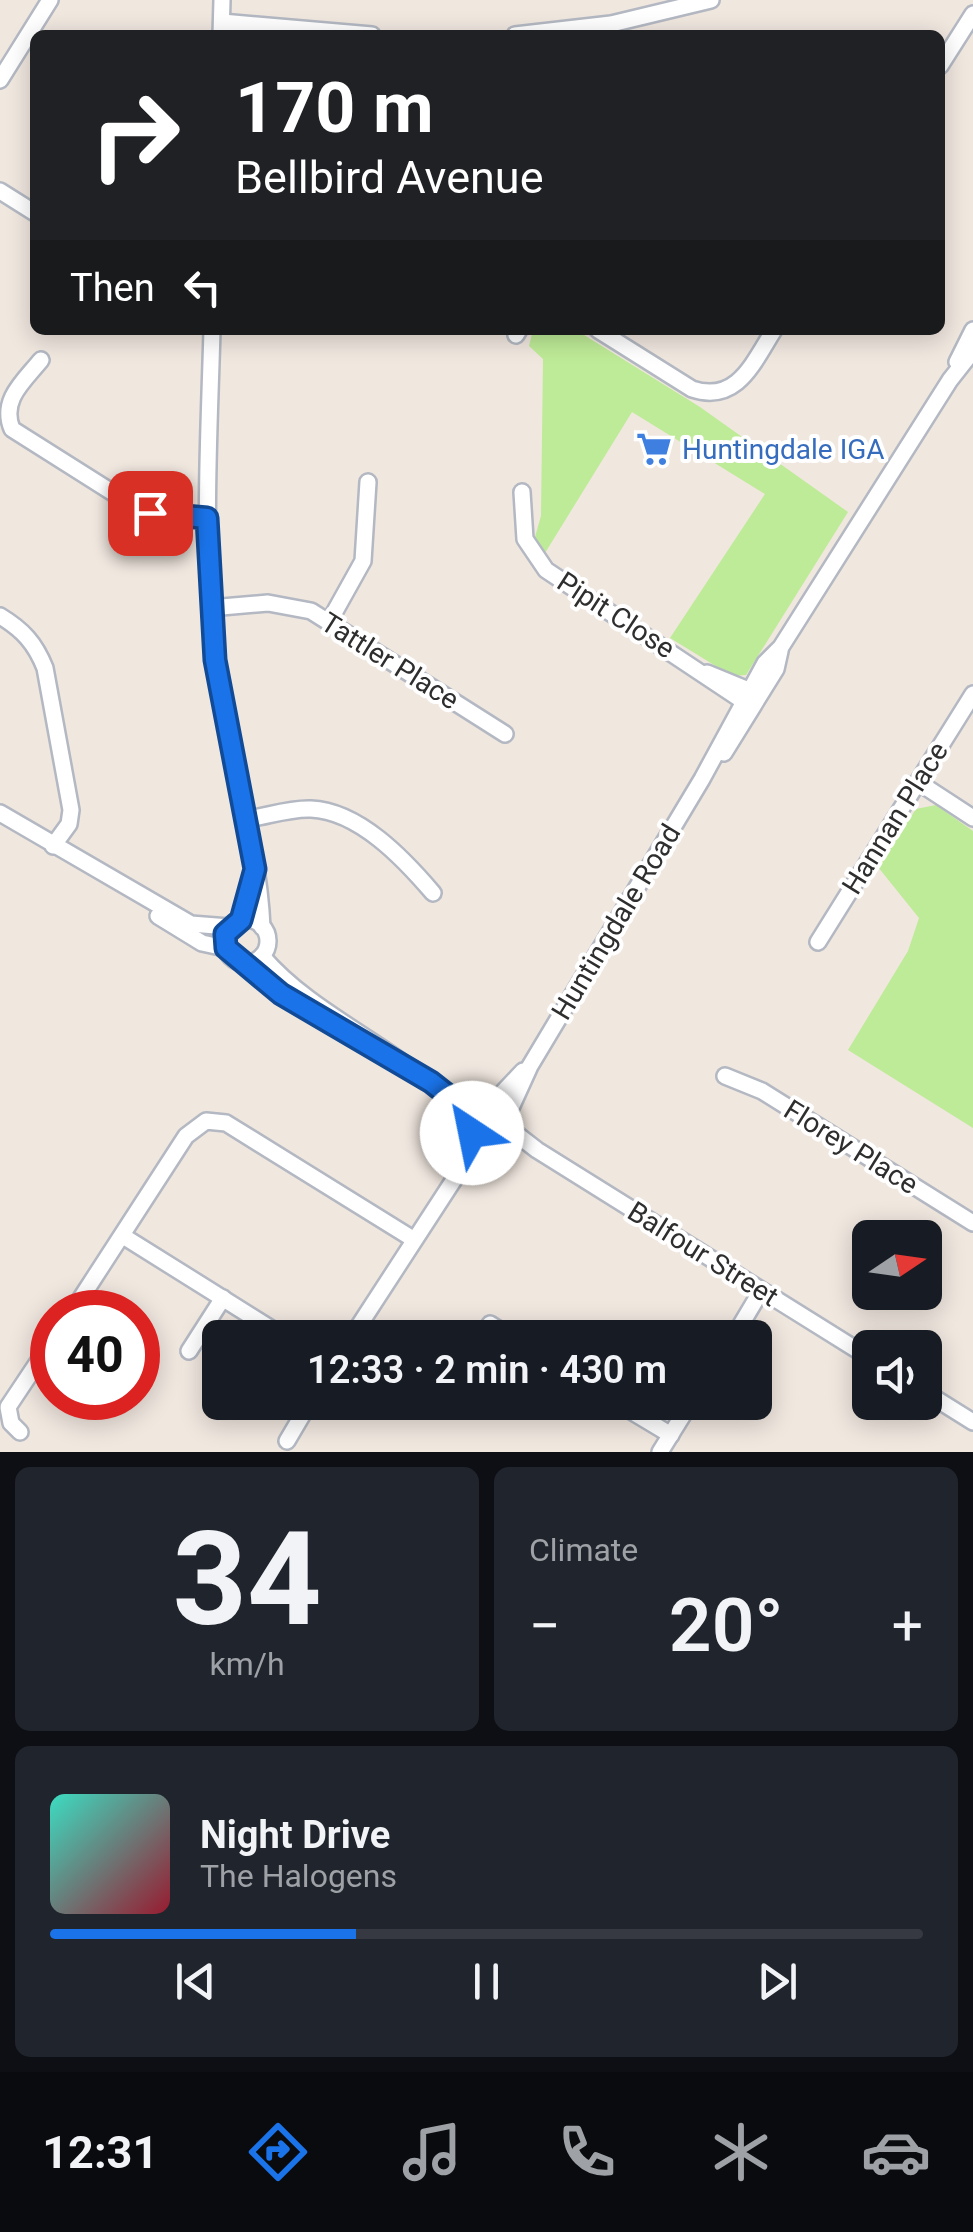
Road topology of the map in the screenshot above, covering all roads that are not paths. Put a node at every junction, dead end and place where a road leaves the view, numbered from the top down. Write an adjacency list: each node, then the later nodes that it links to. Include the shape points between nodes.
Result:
1 (50, 0): 8 (street)
2 (636, 0): 7 (street)
3 (711, 0): 7 (street)
4 (960, 0): 5 (street)
5 (973, 11): 12 (street)
6 (222, 17): 9 (street)
7 (640, 18): 10 (street)
8 (31, 30)
9 (328, 30)
10 (552, 30)
11 (30, 32): 13 (street)
12 (945, 58)
13 (0, 80)
14 (0, 191): 15 (street)
15 (30, 210)
16 (973, 330): 22 (street, Huntingdale Road)
17 (212, 335): 25 (street)
18 (606, 335): 19 (street, via 709,394 729,390 744,376)
19 (771, 335)
20 (973, 351): 22 (street, Huntingdale Road)
21 (41, 360): 25 (street, via 13,394 7,418 12,429 137,508)
22 (950, 380): 30 (street, Huntingdale Road)
23 (368, 482): 28 (street, via 363,561)
24 (522, 492): 30 (street, Pipit Close, via 524,539 546,570)
25 (207, 518): 26 (street)
26 (210, 608): 28 (street, Tattler Place, via 268,602); 35 (street)
27 (0, 616): 36 (street, via 20,628 45,668 71,810)
28 (329, 622): 31 (street, Tattler Place)
29 (973, 694): 32 (street, Hannan Place)
30 (751, 698): 45 (street, Huntingdale Road, via 715,768 702,779)
31 (504, 734)
32 (918, 782): 34 (street); 42 (street, Hannan Place)
33 (0, 813): 36 (street)
34 (973, 818)
35 (248, 819): 38 (street); 39 (street, via 326,810 404,859)
36 (53, 846): 37 (street)
37 (82, 864): 40 (street, via 190,924); 43 (street, via 192,938)
38 (255, 869): 40 (street); 41 (street)
39 (433, 892)
40 (235, 924): 41 (street); 43 (street)
41 (262, 926): 44 (street, via 268,938)
42 (818, 942)
43 (226, 948): 44 (street, via 234,959)
44 (254, 959): 47 (street)
45 (530, 1066): 48 (street, Huntingdale Road); 49 (street, Huntingdale Road)
46 (725, 1076): 54 (street, Florey Place, via 762,1091)
47 (450, 1097): 48 (street); 50 (street)
48 (486, 1108): 49 (street); 50 (street, via 474,1116)
49 (506, 1124): 51 (street); 52 (street, Balfour Street)
50 (471, 1130): 51 (street, via 479,1142); 53 (street)
51 (493, 1143): 52 (street, Balfour Street); 53 (street)
52 (537, 1150): 58 (street, Balfour Street)
53 (455, 1178): 56 (street)
54 (973, 1222)
55 (124, 1236): 56 (street, via 194,1126 216,1120); 57 (street); 59 (street)
56 (413, 1240): 61 (street)
57 (87, 1290)
58 (761, 1291): 62 (street); 63 (street, Balfour Street)
59 (223, 1298): 60 (street); 64 (street)
60 (258, 1320)
61 (362, 1320)
62 (743, 1320)
63 (852, 1347)
64 (189, 1352)
65 (30, 1374): 71 (street, via 8,1407)
66 (942, 1403): 70 (street)
67 (299, 1420): 73 (street)
68 (646, 1420): 72 (street)
69 (681, 1420): 72 (street)
70 (973, 1422)
71 (20, 1432)
72 (671, 1435): 74 (street)
73 (287, 1441)
74 (660, 1452)

